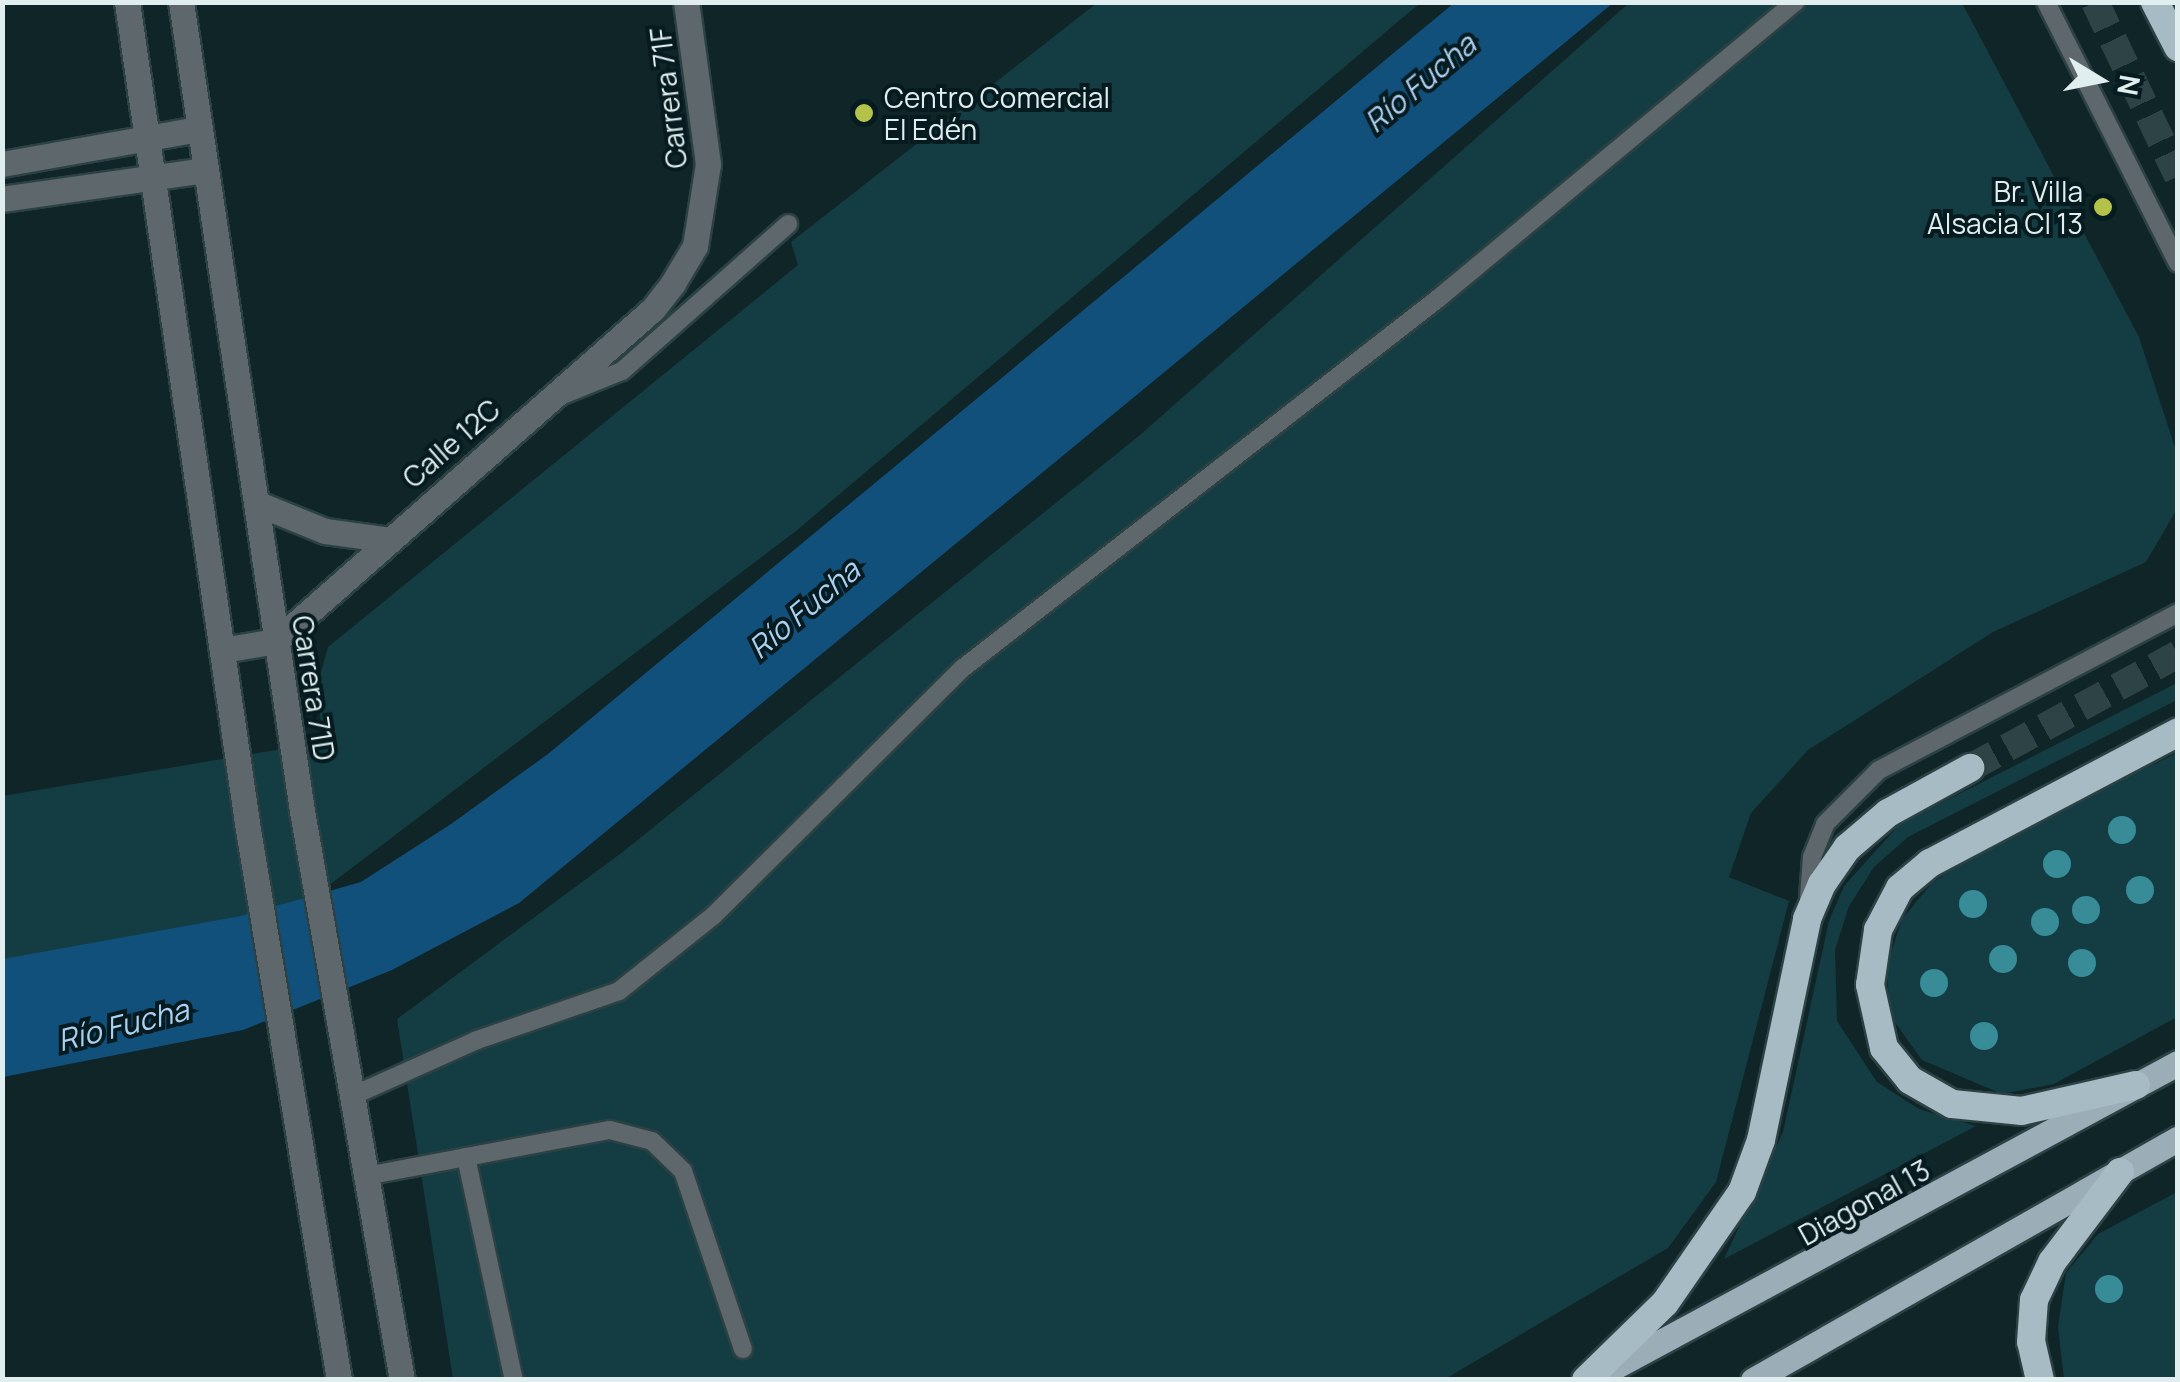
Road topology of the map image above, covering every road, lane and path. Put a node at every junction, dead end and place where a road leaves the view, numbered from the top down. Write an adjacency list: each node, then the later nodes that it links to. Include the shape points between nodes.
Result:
1 (128, 2): 9 (street)
2 (181, 2): 8 (street, Carrera 71D)
3 (686, 2): 15 (street, Carrera 71F, via 708,164)
4 (1794, 2): 28 (lane, via 1440,297 963,668 713,916 619,990 476,1040)
5 (2046, 2): 16 (lane)
6 (2155, 2): 7 (highway)
7 (2178, 48)
8 (199, 129): 9 (street); 11 (street, Carrera 71D)
9 (148, 138): 10 (street); 12 (street)
10 (2, 164)
11 (206, 170): 12 (street); 18 (street, Carrera 71D)
12 (153, 178): 13 (street); 22 (street)
13 (2, 198)
14 (788, 224): 17 (lane, via 622,372)
15 (695, 246): 17 (street, Calle 12C, via 653,309)
16 (2178, 263)
17 (542, 404): 19 (street, Calle 12C)
18 (256, 503): 19 (street, via 325,531); 21 (street, Carrera 71D)
19 (384, 539): 21 (street, Calle 12C)
20 (2178, 613): 25 (lane, via 1879,770 1825,824 1812,857)
21 (276, 640): 22 (street); 28 (street, Carrera 71D)
22 (222, 650): 34 (street)
23 (2178, 732): 27 (highway, via 1930,863 1900,888 1878,930 1870,985 1884,1048 1910,1080 1952,1104 2022,1111)
24 (1970, 768): 25 (highway, via 1888,813 1847,848)
25 (1807, 918): 37 (highway, via 1761,1140 1742,1192 1665,1303)
26 (2170, 1067): 27 (main road, Diagonal 13)
27 (2136, 1085): 37 (main road, Diagonal 13)
28 (352, 1096): 32 (street, Carrera 71D)
29 (2178, 1139): 31 (main road)
30 (466, 1157): 32 (lane); 33 (lane, via 610,1130 652,1142 682,1171); 36 (lane)
31 (2120, 1172): 38 (main road); 39 (highway, via 2052,1262 2034,1300 2031,1342)
32 (366, 1176): 35 (street, Carrera 71D)
33 (743, 1349)
34 (339, 1380)
35 (402, 1380)
36 (514, 1380)
37 (1588, 1380)
38 (1753, 1380)
39 (2040, 1380)

